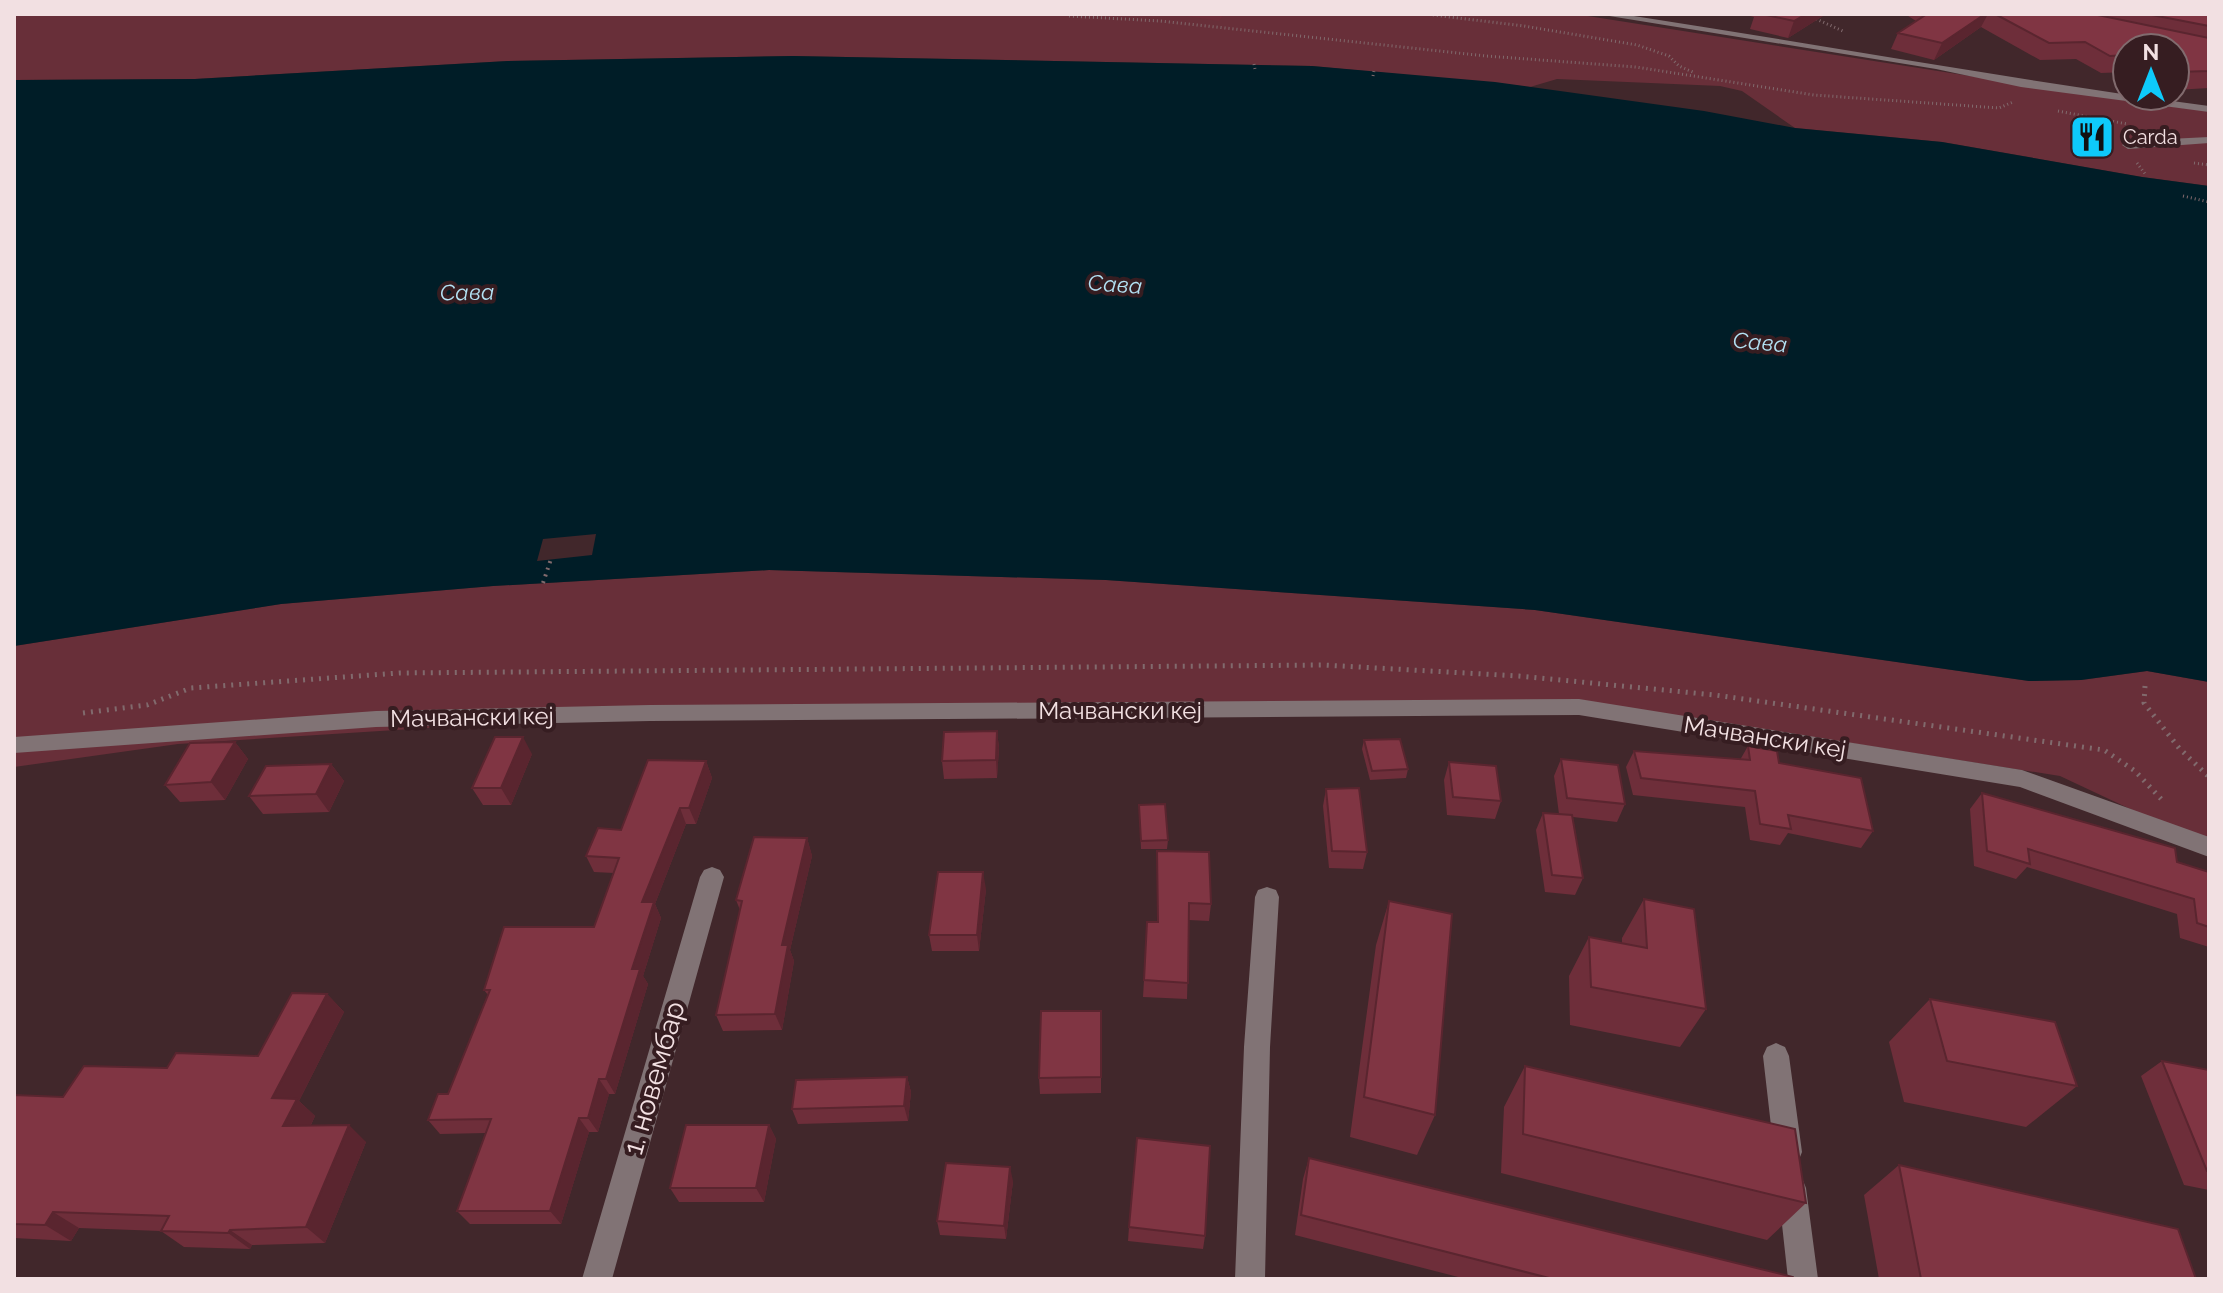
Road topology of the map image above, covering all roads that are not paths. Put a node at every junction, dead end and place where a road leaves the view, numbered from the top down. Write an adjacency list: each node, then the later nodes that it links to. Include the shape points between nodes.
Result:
1 (1602, 14): 2 (street, via 1920,63 2021,84)
2 (2209, 109)
3 (2209, 140): 4 (street)
4 (2128, 145)
5 (14, 745): 6 (street, Мачвански кеј, via 376,719 1579,707 2022,779)
6 (2209, 847)
7 (712, 877): 10 (street, 1. новембар)
8 (1267, 897): 11 (street)
9 (1776, 1056): 12 (street)
10 (597, 1279)
11 (1250, 1279)
12 (1803, 1279)

